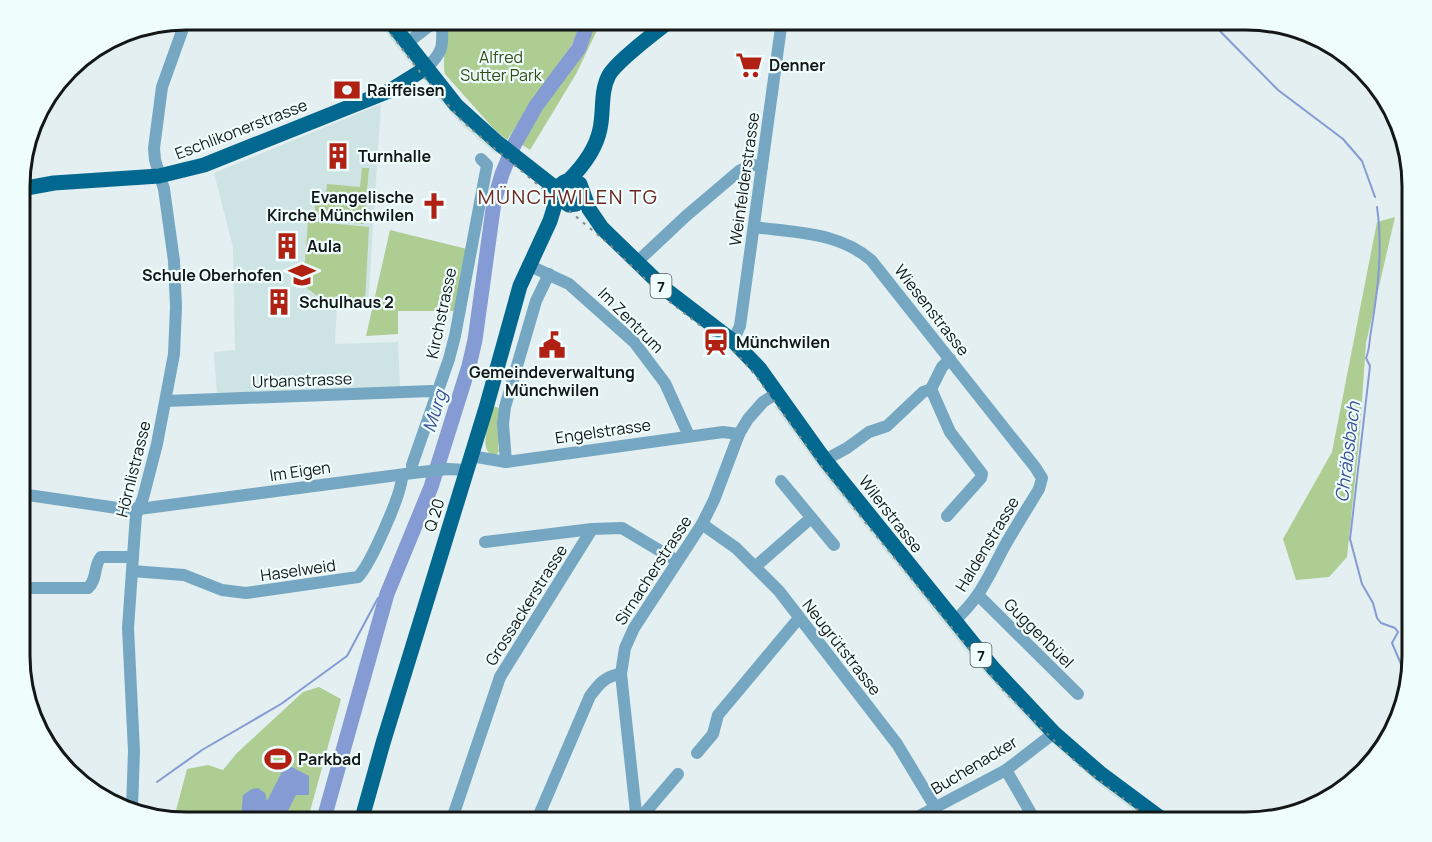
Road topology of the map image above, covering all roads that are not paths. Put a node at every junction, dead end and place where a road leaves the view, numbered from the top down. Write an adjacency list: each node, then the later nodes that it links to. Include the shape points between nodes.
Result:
1 (182, 30): 11 (street, Hörnlistrasse, via 161,93 154,148)
2 (397, 30): 7 (main road, 7)
3 (424, 30): 7 (street)
4 (442, 30): 8 (street, via 442,48)
5 (659, 30): 13 (main road, Q 20, via 610,73 600,130)
6 (781, 30): 10 (street, Weinfelderstrasse)
7 (407, 43): 8 (main road, 7)
8 (426, 68): 11 (main road, Eschlikonerstrasse, via 367,100 204,165); 13 (main road, 7, via 456,105 498,143 526,166)
9 (481, 159): 21 (street, Kirchstrasse, via 487,165 455,336)
10 (762, 166): 14 (street, Weinfelderstrasse); 15 (street, via 752,165 740,171)
11 (159, 176): 12 (main road, Eschlikonerstrasse); 23 (street, Hörnlistrasse, via 176,282 174,354)
12 (30, 187)
13 (570, 192): 15 (main road, Wilerstrasse / 7); 16 (main road, Q 20)
14 (754, 227): 18 (street, Weinfelderstrasse, via 740,326); 19 (street, Wiesenstrasse, via 829,237 858,249 872,260)
15 (637, 262): 18 (main road, Wilerstrasse / 7, via 665,289)
16 (528, 265): 17 (street, Im Zentrum); 28 (main road, Q 20)
17 (549, 274): 25 (street, Im Zentrum, via 569,284 634,342 669,389); 27 (street, via 536,301 505,407)
18 (733, 341): 22 (main road, Wilerstrasse / 7)
19 (950, 359): 20 (street); 30 (street, Wiesenstrasse)
20 (931, 389): 26 (street, via 886,426 869,432); 34 (street, via 944,422 982,474)
21 (438, 392): 23 (street, Urbanstrasse); 29 (street, Kirchstrasse)
22 (777, 393): 24 (street, Sirnacherstrasse, via 763,402); 26 (main road, Wilerstrasse / 7)
23 (166, 401): 33 (street, Hörnlistrasse)
24 (739, 434): 25 (street, Engelstrasse); 36 (street, Sirnacherstrasse)
25 (689, 436): 27 (street, Engelstrasse)
26 (825, 460): 47 (main road, Wilerstrasse / 7)
27 (506, 462): 28 (street, Engelstrasse)
28 (469, 463): 29 (street, Im Eigen); 56 (main road, Q 20)
29 (407, 474): 33 (street, Im Eigen); 43 (street, Haselweid, via 369,563 358,577 246,594 225,591 184,575)
30 (1042, 478): 45 (street, Haldenstrasse)
31 (781, 481): 35 (street)
32 (30, 495): 33 (street, Im Eigen)
33 (139, 509): 40 (street, Hörnlistrasse)
34 (947, 516)
35 (811, 518): 39 (street); 42 (street)
36 (702, 524): 41 (street, Sirnacherstrasse); 42 (street, Neugrütstrasse)
37 (592, 529): 38 (street); 41 (street, via 622,528); 57 (street, Grossackerstrasse, via 500,677)
38 (485, 543)
39 (834, 545)
40 (133, 557): 43 (street, Hörnlistrasse); 44 (street, via 101,557 93,584 88,588)
41 (677, 561): 48 (street, Sirnacherstrasse, via 628,638)
42 (756, 566): 46 (street, Neugrütstrasse)
43 (132, 571): 54 (street, Hörnlistrasse, via 128,628 134,751)
44 (30, 588)
45 (978, 595): 47 (street, Haldenstrasse); 49 (street, Guggenbüel)
46 (799, 618): 51 (street, via 718,715 713,734); 55 (street, Neugrütstrasse, via 897,744)
47 (954, 621): 50 (main road, Wilerstrasse / 7)
48 (621, 674): 58 (street, via 602,680 590,696); 59 (street, Sirnacherstrasse)
49 (1078, 694)
50 (1054, 733): 52 (street, Buchenacker); 63 (main road, Wilerstrasse / 7)
51 (697, 753)
52 (1006, 770): 55 (street, Buchenacker); 62 (street)
53 (678, 774): 60 (street)
54 (132, 802)
55 (935, 807): 61 (street, Buchenacker)
56 (364, 812)
57 (454, 812)
58 (540, 812)
59 (636, 812)
60 (646, 812)
61 (926, 812)
62 (1029, 812)
63 (1153, 812)

